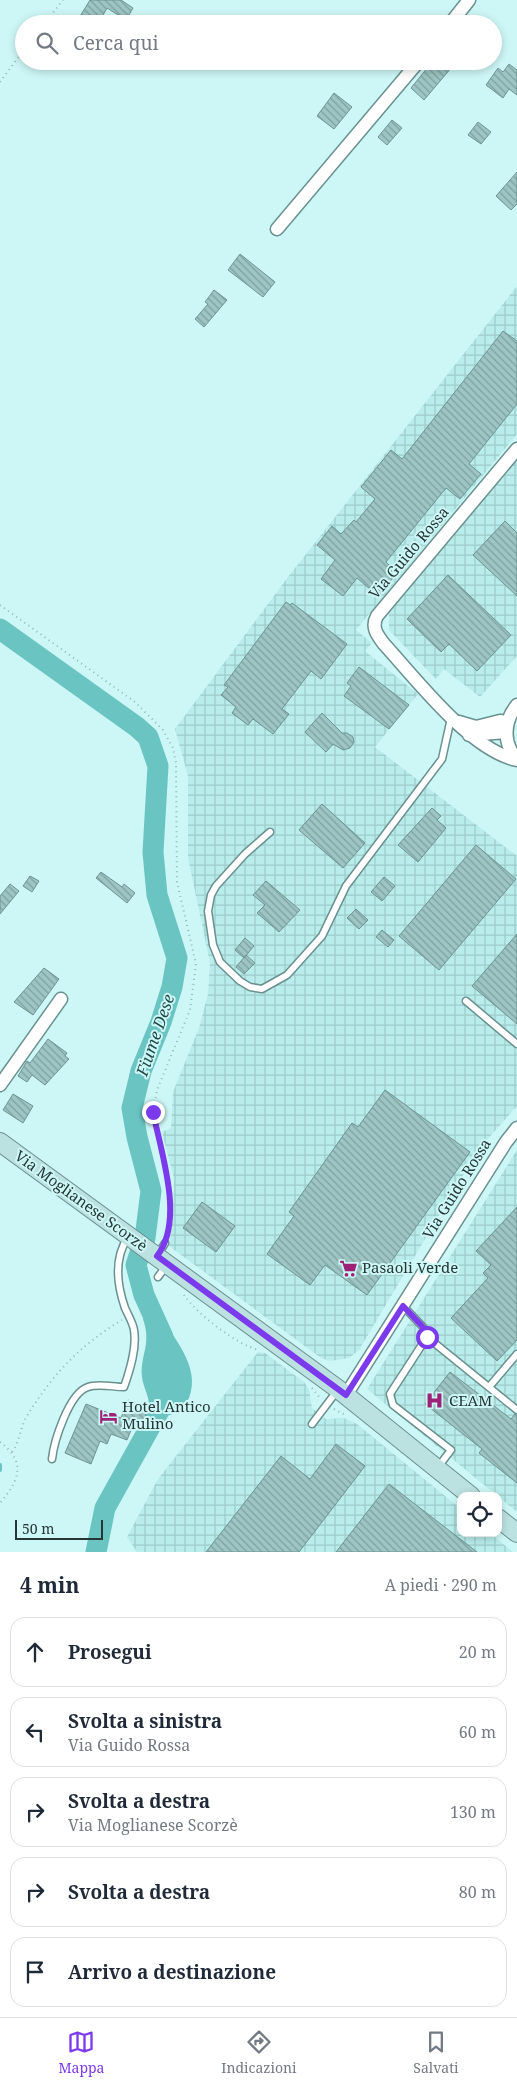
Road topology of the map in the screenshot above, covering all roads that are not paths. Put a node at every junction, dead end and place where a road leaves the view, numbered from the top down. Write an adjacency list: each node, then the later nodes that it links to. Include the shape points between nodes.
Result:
1 (470, 0): 2 (street)
2 (458, 15)
3 (410, 70): 4 (street)
4 (277, 229)
5 (517, 449): 7 (street, Via Guido Rossa, via 375,619 377,635)
6 (517, 705): 8 (street)
7 (455, 719): 8 (street, via 476,727 500,721); 9 (street, Via Guido Rossa); 11 (lane, via 442,759 346,886 322,936 287,974 262,989 250,987 220,962 213,945 208,911 211,895 225,875)
8 (507, 727): 9 (street, via 480,736); 10 (street, Via Guido Rossa, via 510,749)
9 (469, 734): 10 (street, Via Guido Rossa, via 502,757)
10 (517, 760)
11 (270, 832)
12 (61, 999): 15 (street)
13 (466, 1001): 14 (lane)
14 (517, 1044)
15 (0, 1085)
16 (517, 1128): 19 (street, Via Guido Rossa)
17 (0, 1142): 18 (main road, Via Moglianese Scorzè)
18 (132, 1239): 23 (main road, Via Moglianese Scorzè); 26 (lane, via 122,1246 118,1276 119,1289 134,1327 134,1345 124,1387 86,1387 79,1393 71,1403)
19 (403, 1306): 20 (lane, via 423,1327); 23 (street, Via Guido Rossa)
20 (427, 1337): 22 (lane); 27 (lane, via 390,1394 393,1405 451,1450)
21 (517, 1354): 22 (lane)
22 (489, 1387): 24 (lane)
23 (342, 1392): 25 (lane, via 327,1404); 27 (main road, Via Moglianese Scorzè)
24 (517, 1410)
25 (312, 1424)
26 (52, 1459)
27 (437, 1468): 28 (main road, Via Moglianese Scorzè)
28 (466, 1492)
29 (502, 1521): 30 (main road)
30 (517, 1533)

